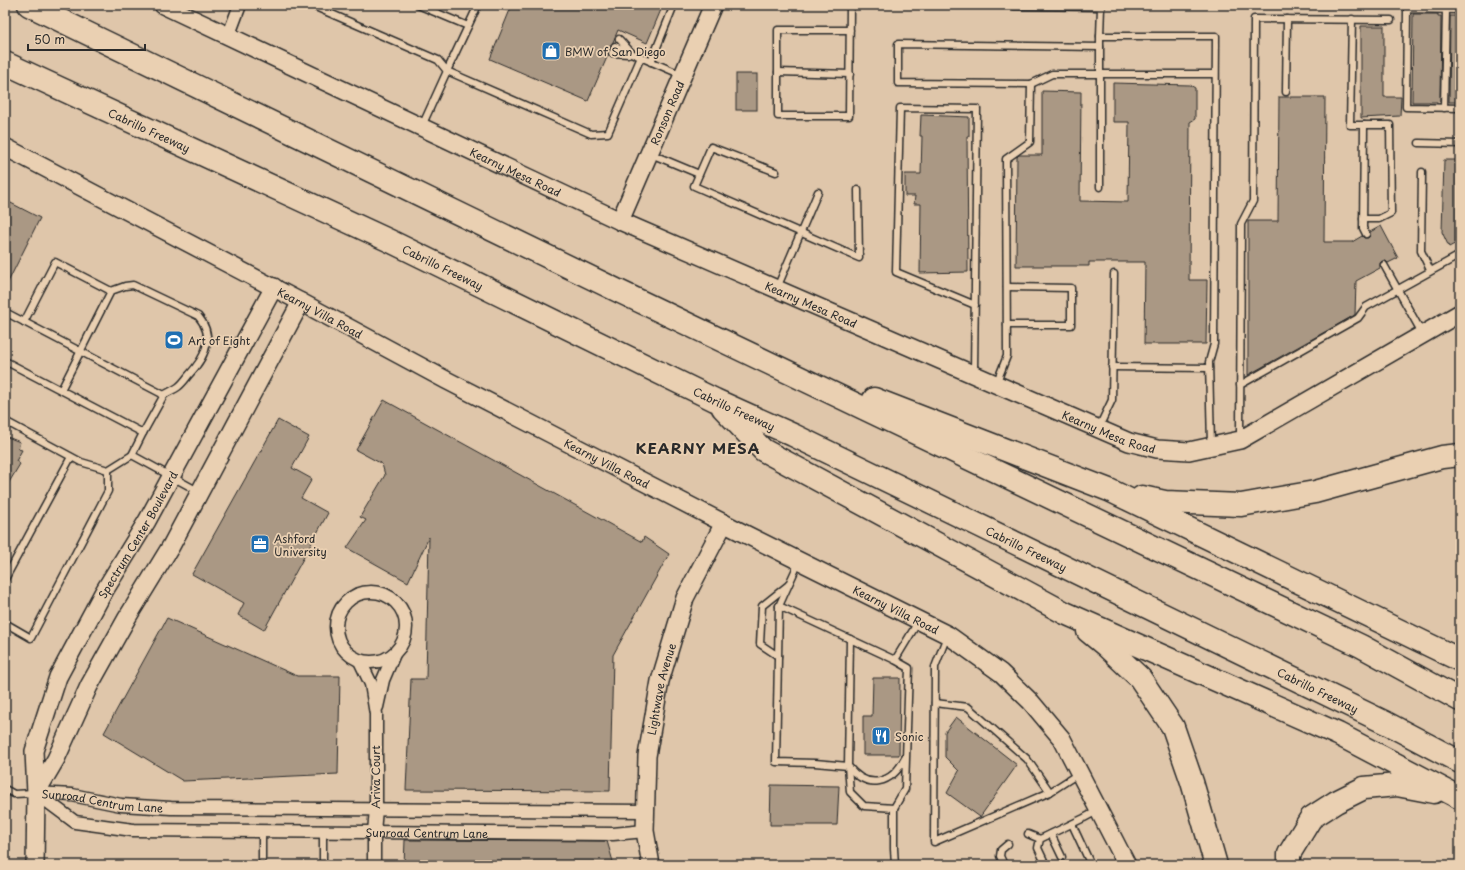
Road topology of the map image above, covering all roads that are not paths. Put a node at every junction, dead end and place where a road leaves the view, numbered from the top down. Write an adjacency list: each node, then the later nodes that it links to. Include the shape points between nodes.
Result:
1 (29, 5): 72 (highway)
2 (163, 5): 21 (street, Kearny Mesa Road)
3 (240, 5): 21 (street)
4 (311, 5): 30 (lane, via 438,60)
5 (418, 5): 18 (lane)
6 (478, 5): 18 (lane)
7 (674, 5): 28 (lane)
8 (713, 5): 34 (street, Ronson Road)
9 (850, 5): 19 (lane)
10 (982, 5): 11 (lane)
11 (988, 5)
12 (1014, 6): 20 (lane, via 1101,7)
13 (1446, 10): 14 (lane); 38 (lane); 38 (lane, via 1407,9 1406,107)
14 (1460, 10)
15 (1287, 19): 16 (lane); 37 (lane); 79 (lane, via 1254,19 1253,201 1241,224)
16 (1352, 19): 17 (lane); 40 (lane, via 1350,125)
17 (1391, 20)
18 (468, 26): 30 (lane)
19 (850, 30): 31 (lane, via 778,30); 32 (lane)
20 (1100, 36): 24 (lane); 33 (lane, via 1216,36)
21 (228, 37): 41 (street, Kearny Mesa Road)
22 (619, 38): 26 (lane)
23 (615, 46): 26 (lane)
24 (1100, 47): 35 (lane); 36 (lane, via 898,44 898,83)
25 (612, 53): 26 (lane)
26 (633, 54): 27 (lane)
27 (641, 57): 28 (lane); 30 (lane, via 608,133 591,134)
28 (651, 62): 34 (lane)
29 (5, 63): 82 (highway, Cabrillo Freeway, via 390,241)
30 (447, 70): 41 (lane)
31 (778, 72): 32 (lane); 32 (lane, via 778,116 849,116)
32 (850, 74)
33 (1215, 74): 35 (lane); 76 (lane, via 1214,344)
34 (682, 75): 45 (street, Ronson Road)
35 (1100, 75): 36 (lane, via 1052,74); 49 (lane)
36 (1031, 84): 61 (lane, via 1030,142 1006,159)
37 (1286, 92)
38 (1444, 108): 39 (lane)
39 (1460, 108)
40 (1364, 125): 52 (lane); 52 (lane, via 1390,125 1391,213 1379,218)
41 (421, 128): 53 (street, Kearny Mesa Road)
42 (1419, 143): 43 (lane)
43 (1460, 144)
44 (5, 148): 60 (street, Kearny Villa Road)
45 (650, 153): 48 (lane); 53 (street, Ronson Road)
46 (776, 172): 48 (lane, via 711,147)
47 (1422, 172): 58 (lane, via 1421,251)
48 (699, 174): 54 (lane, via 694,186)
49 (1100, 187)
50 (858, 190): 54 (lane, via 860,258)
51 (818, 192): 54 (lane)
52 (1363, 219): 55 (lane)
53 (620, 221): 62 (street, Kearny Mesa Road)
54 (801, 233): 62 (lane)
55 (1366, 234)
56 (1460, 255): 58 (lane)
57 (1384, 266): 63 (lane)
58 (1430, 270): 63 (lane)
59 (1114, 274): 75 (lane)
60 (274, 287): 65 (street, Kearny Villa Road); 92 (street, Spectrum Center Boulevard)
61 (1007, 287): 70 (lane); 70 (lane, via 1071,288 1071,325)
62 (777, 289): 77 (street, Kearny Mesa Road)
63 (1397, 289): 71 (lane); 79 (lane, via 1366,307 1358,318)
64 (111, 291): 69 (lane, via 55,262); 73 (lane); 81 (lane, via 133,285 198,316 204,323 208,340 198,366 178,387)
65 (301, 302): 94 (street, Spectrum Center Boulevard); 95 (street, Kearny Villa Road)
66 (975, 305): 66 (lane, via 977,109 900,108 896,272); 77 (lane)
67 (5, 312): 69 (lane)
68 (1460, 313): 71 (street, Kearny Mesa Road)
69 (24, 322): 73 (lane)
70 (1007, 325): 78 (lane, via 1007,356)
71 (1423, 335): 86 (street, Kearny Mesa Road)
72 (710, 336): 93 (highway); 110 (highway, via 1362,646)
73 (81, 351): 80 (lane); 81 (lane)
74 (5, 361): 80 (lane)
75 (1112, 366): 76 (lane); 84 (lane, via 1112,400)
76 (1209, 368): 87 (lane)
77 (974, 374): 78 (street, Kearny Mesa Road)
78 (996, 384): 84 (street, Kearny Mesa Road)
79 (1240, 385): 86 (lane)
80 (61, 390): 85 (lane)
81 (164, 395): 85 (lane)
82 (715, 400): 100 (highway, via 763,450); 114 (highway, Cabrillo Freeway, via 793,435 1379,719)
83 (5, 421): 90 (lane)
84 (1098, 428): 87 (street, Kearny Mesa Road, via 1129,442 1157,449 1188,451)
85 (143, 433): 88 (lane)
86 (1240, 440): 87 (street, Kearny Mesa Road)
87 (1212, 446)
88 (132, 455): 91 (lane); 92 (lane)
89 (1460, 455): 93 (highway, via 1442,457 1316,492 1241,505 1165,502)
90 (71, 457): 91 (lane); 97 (lane)
91 (108, 470): 102 (lane, via 108,491 31,638)
92 (170, 477): 94 (lane); 119 (street, Spectrum Center Boulevard, via 58,677 34,751)
93 (1109, 490): 108 (highway)
94 (200, 492): 119 (street, Spectrum Center Boulevard, via 93,679 56,759)
95 (724, 523): 96 (street, Kearny Villa Road); 124 (street, Lightwave Avenue, via 686,598 660,681 647,756)
96 (799, 561): 98 (lane); 101 (street, Kearny Villa Road)
97 (5, 579)
98 (788, 585): 99 (lane); 106 (lane, via 762,606 760,644)
99 (779, 606): 104 (lane); 106 (lane)
100 (1065, 613): 120 (highway, via 1338,734); 145 (highway, via 1105,645 1140,678 1173,727)
101 (919, 621): 103 (street, Kearny Villa Road); 107 (lane)
102 (5, 623)
103 (948, 635): 111 (lane, via 935,667); 116 (street, Kearny Villa Road, via 1001,673 1031,702 1062,739)
104 (850, 639): 107 (lane); 115 (lane)
105 (394, 654): 109 (street, via 372,663); 109 (street, Ariva Court, via 406,633 402,609 384,594 372,591 360,593 349,598 341,607 335,631 346,652); 112 (street, Ariva Court, via 383,680)
106 (778, 656): 115 (lane, via 776,762)
107 (895, 660): 113 (lane, via 909,668)
108 (1460, 660)
109 (360, 661): 112 (street, Ariva Court, via 371,684)
110 (1460, 700)
111 (935, 703): 118 (lane, via 968,707 1027,759); 118 (lane, via 934,842)
112 (376, 714): 122 (street, Ariva Court)
113 (906, 757): 115 (lane, via 897,771 881,781 862,779); 121 (lane, via 905,788)
114 (1460, 762)
115 (848, 766): 121 (lane, via 850,792 864,806)
116 (1080, 774): 118 (lane); 123 (street, Kearny Villa Road)
117 (5, 789): 119 (lane, via 14,794)
118 (1050, 792)
119 (36, 793): 122 (street, Sunroad Centrum Lane, via 72,795 121,805 171,808); 127 (street, Sunroad Centrum Lane, via 75,822 133,830); 137 (street, Spectrum Center Boulevard)
120 (1459, 797): 146 (highway, via 1397,786 1364,788 1311,818 1289,854)
121 (894, 808): 140 (lane)
122 (376, 809): 124 (street, Sunroad Centrum Lane); 129 (street, Ariva Court)
123 (1098, 810): 125 (lane); 144 (street, Kearny Villa Road)
124 (645, 811): 126 (street, Lightwave Avenue)
125 (1072, 824): 131 (lane); 143 (lane)
126 (646, 831): 129 (street, Sunroad Centrum Lane, via 613,834); 139 (street, Lightwave Avenue)
127 (262, 832): 128 (street, Sunroad Centrum Lane); 135 (lane)
128 (323, 832): 129 (street, Sunroad Centrum Lane); 136 (lane)
129 (374, 832): 138 (street, Ariva Court)
130 (1028, 834): 132 (lane)
131 (1050, 834): 132 (lane); 134 (lane)
132 (1040, 839): 142 (lane, via 1038,848)
133 (1008, 844): 141 (lane, via 1001,850 1000,856)
134 (1062, 857)
135 (262, 859)
136 (323, 860)
137 (35, 865)
138 (374, 865)
139 (651, 865)
140 (895, 865)
141 (1004, 865)
142 (1046, 865)
143 (1091, 865)
144 (1127, 865)
145 (1216, 865)
146 (1289, 865)

